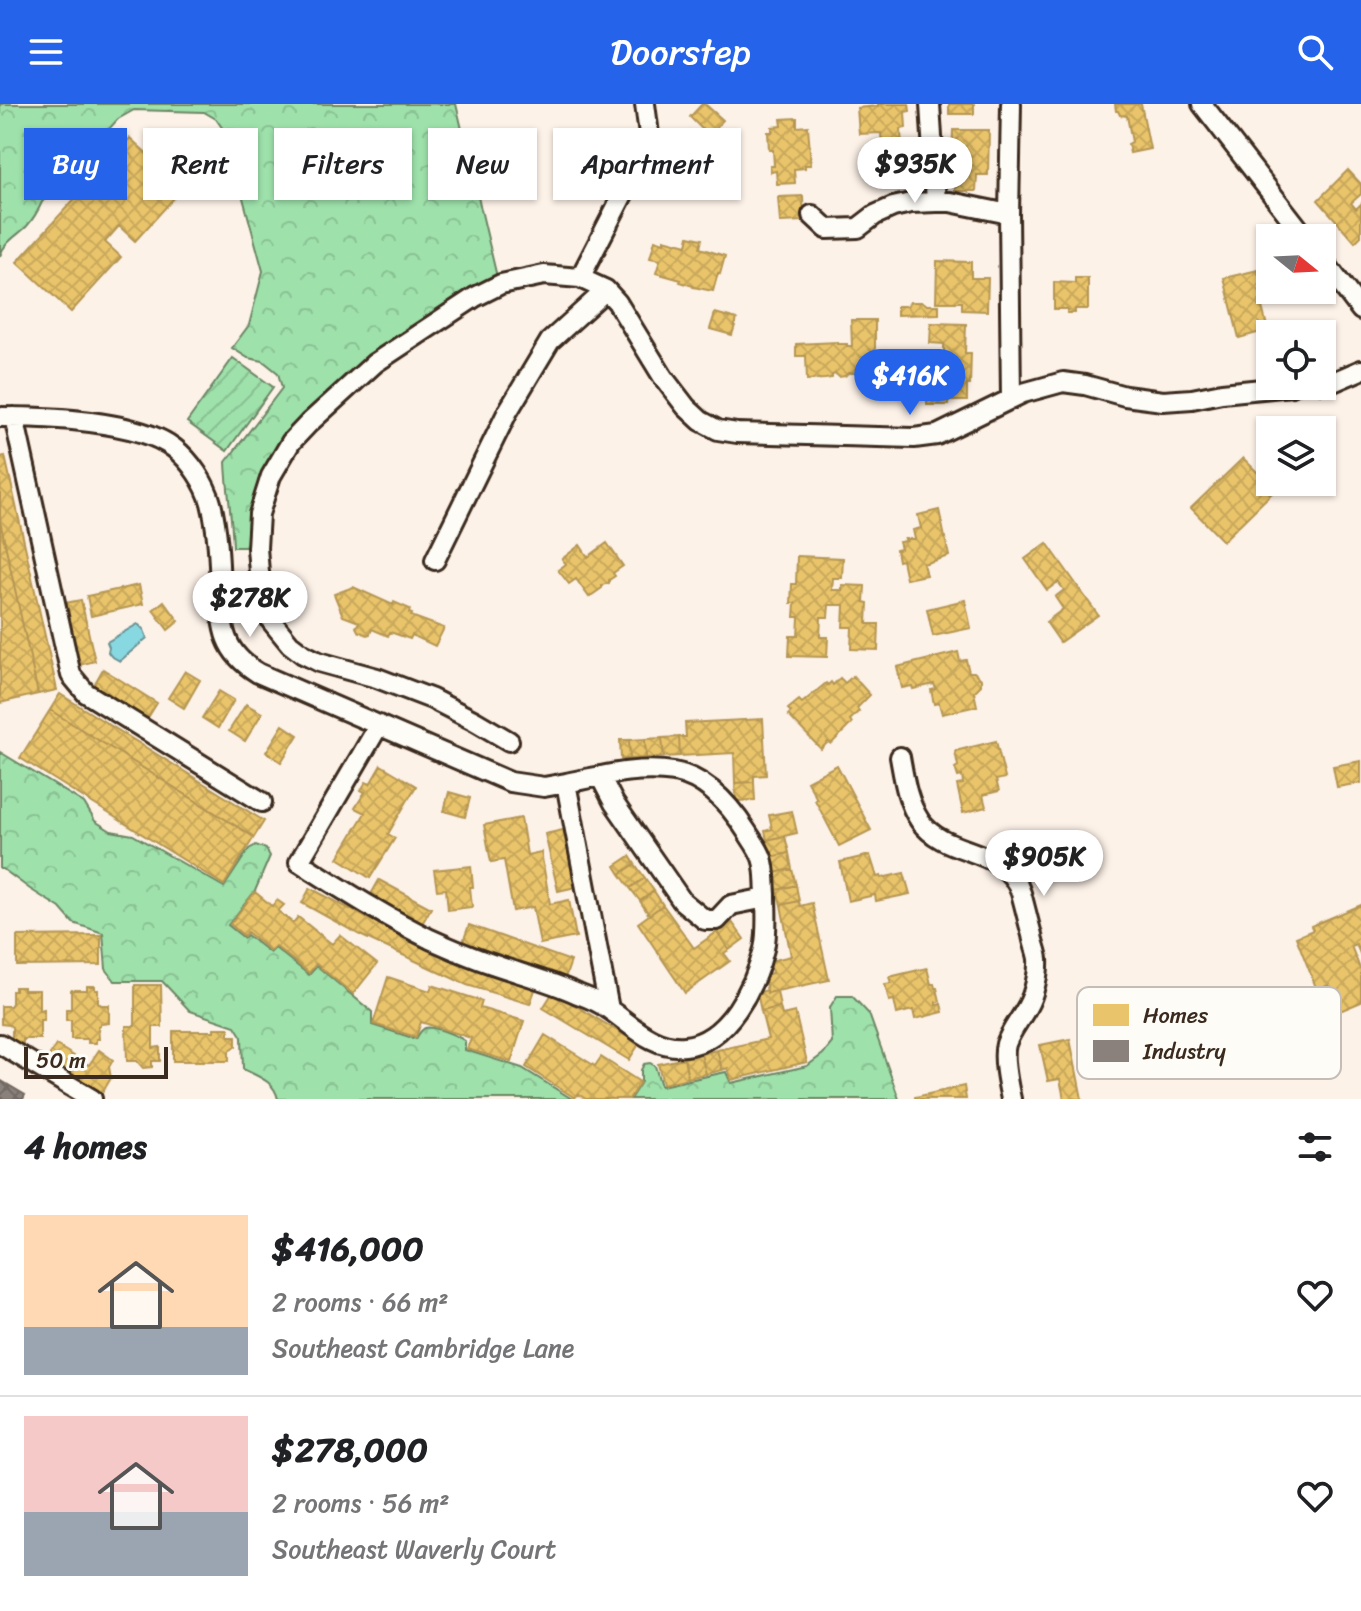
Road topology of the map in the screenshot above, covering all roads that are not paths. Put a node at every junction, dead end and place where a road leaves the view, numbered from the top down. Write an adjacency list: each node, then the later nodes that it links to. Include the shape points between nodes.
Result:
1 (645, 104): 10 (street, via 650,142)
2 (930, 104): 5 (street)
3 (1011, 104): 6 (street)
4 (1202, 104): 8 (street)
5 (936, 202): 6 (street); 7 (street, via 893,207 858,228 827,229)
6 (1009, 214): 16 (street)
7 (812, 215)
8 (1295, 224)
9 (1336, 277): 12 (street)
10 (580, 278): 11 (street); 20 (street, via 544,275 501,284 375,363 291,442 271,476 259,514 261,596 272,622 290,644 319,662 432,699)
11 (606, 290): 16 (street, via 674,393 701,421 718,430 914,438 937,435); 18 (street, via 550,341 508,411)
12 (1361, 310)
13 (1361, 370): 14 (street)
14 (1336, 381)
15 (1256, 390): 16 (street, via 1163,401 1063,382)
16 (1011, 399)
17 (7, 417): 19 (street, via 144,432 174,448 210,501 218,540 222,627 230,648 258,673); 24 (street, via 71,675 86,693)
18 (435, 560)
19 (379, 725): 23 (street, via 510,782 544,787); 26 (street, via 299,862 431,939)
20 (509, 741)
21 (900, 757): 29 (street, via 908,798 921,822 950,844 1001,864 1020,890 1038,960 1029,1005 1005,1048)
22 (600, 776): 23 (street); 25 (street, via 651,770 700,781 737,816 762,858); 25 (street, via 682,901 705,920 717,920 731,905)
23 (566, 783): 26 (street)
24 (262, 802)
25 (766, 898): 26 (street, via 765,946 755,978 741,1007 707,1039 685,1046 658,1043)
26 (609, 1009)
27 (0, 1044): 28 (street)
28 (92, 1099)
29 (1011, 1099)

